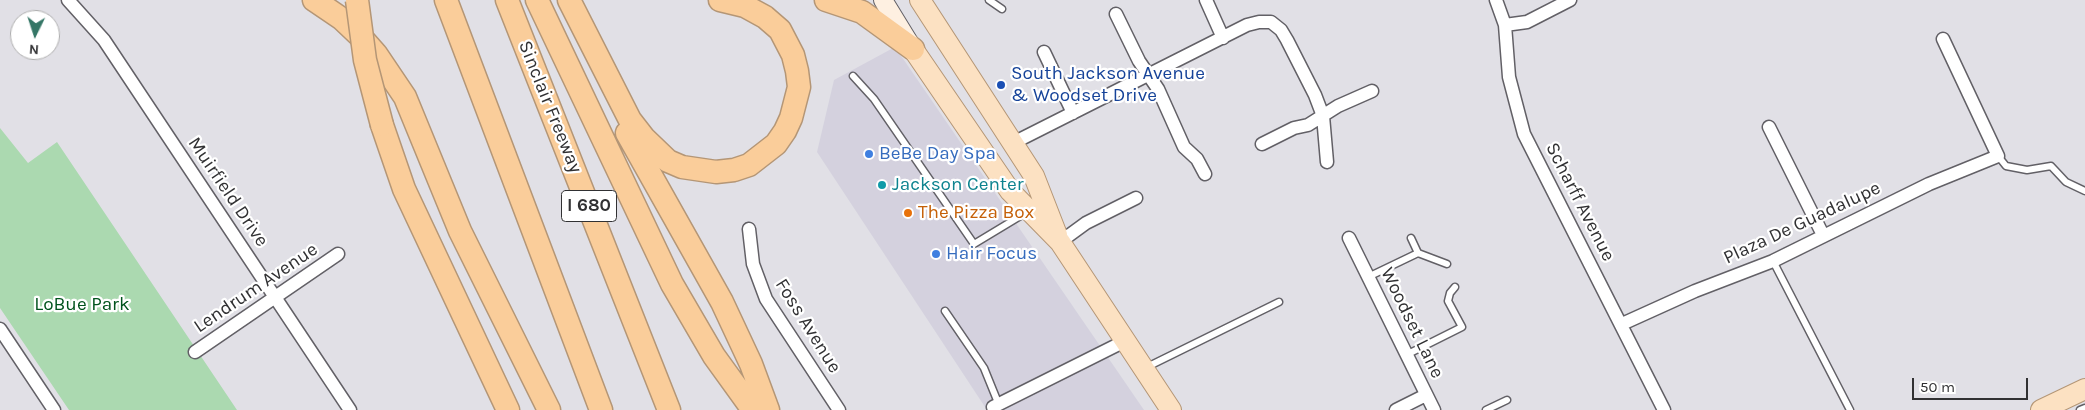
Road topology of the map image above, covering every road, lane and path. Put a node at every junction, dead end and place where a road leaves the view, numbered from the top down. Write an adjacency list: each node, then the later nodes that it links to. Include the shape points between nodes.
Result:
1 (68, 0): 48 (street, Muirfield Drive, via 104,40)
2 (314, 0): 65 (highway, via 361,37 404,98 460,231)
3 (357, 0): 64 (highway, bridge, via 366,60 382,125 404,189)
4 (446, 0): 66 (highway)
5 (720, 0): 15 (highway, via 744,6 780,30 793,55 799,86 791,118 776,144 749,165 716,172 682,167 668,160 644,138 630,120)
6 (826, 0): 21 (highway, via 862,12)
7 (883, 0): 21 (main road)
8 (920, 0): 29 (main road)
9 (990, 0): 16 (lane)
10 (1206, 0): 19 (street)
11 (1496, 0): 18 (street, Scharff Avenue)
12 (1570, 0): 18 (street, via 1527,22)
13 (507, 1): 67 (highway, Sinclair Freeway / I 680)
14 (538, 2): 68 (highway, via 672,284 714,356)
15 (571, 4): 69 (highway, via 590,59 722,302)
16 (1002, 9)
17 (1116, 14): 23 (street)
18 (1505, 25): 51 (street, Scharff Avenue, via 1509,77 1524,134)
19 (1223, 38): 23 (street); 27 (street, via 1247,25 1271,22 1287,40)
20 (1943, 39): 31 (street)
21 (913, 49): 36 (main road, via 1010,191)
22 (1044, 52): 26 (street)
23 (1148, 75): 26 (street); 33 (street, via 1158,89 1184,147 1197,159)
24 (853, 76): 36 (lane, via 874,99 974,244)
25 (1372, 91): 27 (street)
26 (1073, 113): 29 (street)
27 (1323, 116): 30 (street); 32 (street)
28 (1769, 127): 38 (street)
29 (1013, 143): 41 (main road, via 1034,176)
30 (1262, 144)
31 (1998, 156): 34 (lane, via 2006,166 2027,170 2051,166 2066,182); 38 (street, Plaza De Guadalupe, via 1929,184)
32 (1327, 162)
33 (1205, 174)
34 (2085, 191)
35 (1136, 198): 41 (street, via 1086,223)
36 (1029, 211): 41 (main road)
37 (749, 229): 70 (street, Foss Avenue, via 753,264 766,300)
38 (1823, 235): 44 (street, Plaza De Guadalupe)
39 (1348, 238): 46 (street, Woodset Lane)
40 (1411, 238): 42 (lane)
41 (1060, 242): 53 (main road)
42 (1418, 252): 45 (lane); 46 (lane)
43 (338, 254): 48 (street, Lendrum Avenue)
44 (1773, 261): 51 (street, Plaza De Guadalupe); 76 (lane)
45 (1447, 264)
46 (1368, 277): 55 (street, Woodset Lane)
47 (1455, 287): 55 (lane, via 1448,301 1462,327)
48 (274, 297): 54 (street, Lendrum Avenue); 63 (street, Muirfield Drive)
49 (1279, 302): 56 (lane)
50 (945, 311): 60 (lane, via 984,368)
51 (1622, 324): 75 (street, Scharff Avenue)
52 (0, 329): 62 (street)
53 (1125, 341): 56 (main road); 60 (street)
54 (195, 352)
55 (1406, 355): 58 (street, Woodset Lane)
56 (1144, 369): 71 (main road)
57 (2085, 389): 77 (main road)
58 (1426, 395): 72 (street, Woodset Lane); 73 (street)
59 (1507, 400): 74 (lane)
60 (997, 407)
61 (2085, 408): 78 (lane)
62 (54, 410)
63 (350, 410)
64 (508, 410)
65 (549, 410)
66 (601, 410)
67 (669, 410)
68 (753, 410)
69 (768, 410)
70 (839, 410)
71 (1171, 410)
72 (1396, 410)
73 (1434, 410)
74 (1486, 410)
75 (1664, 410)
76 (1850, 410)
77 (2041, 410)
78 (2080, 410)

